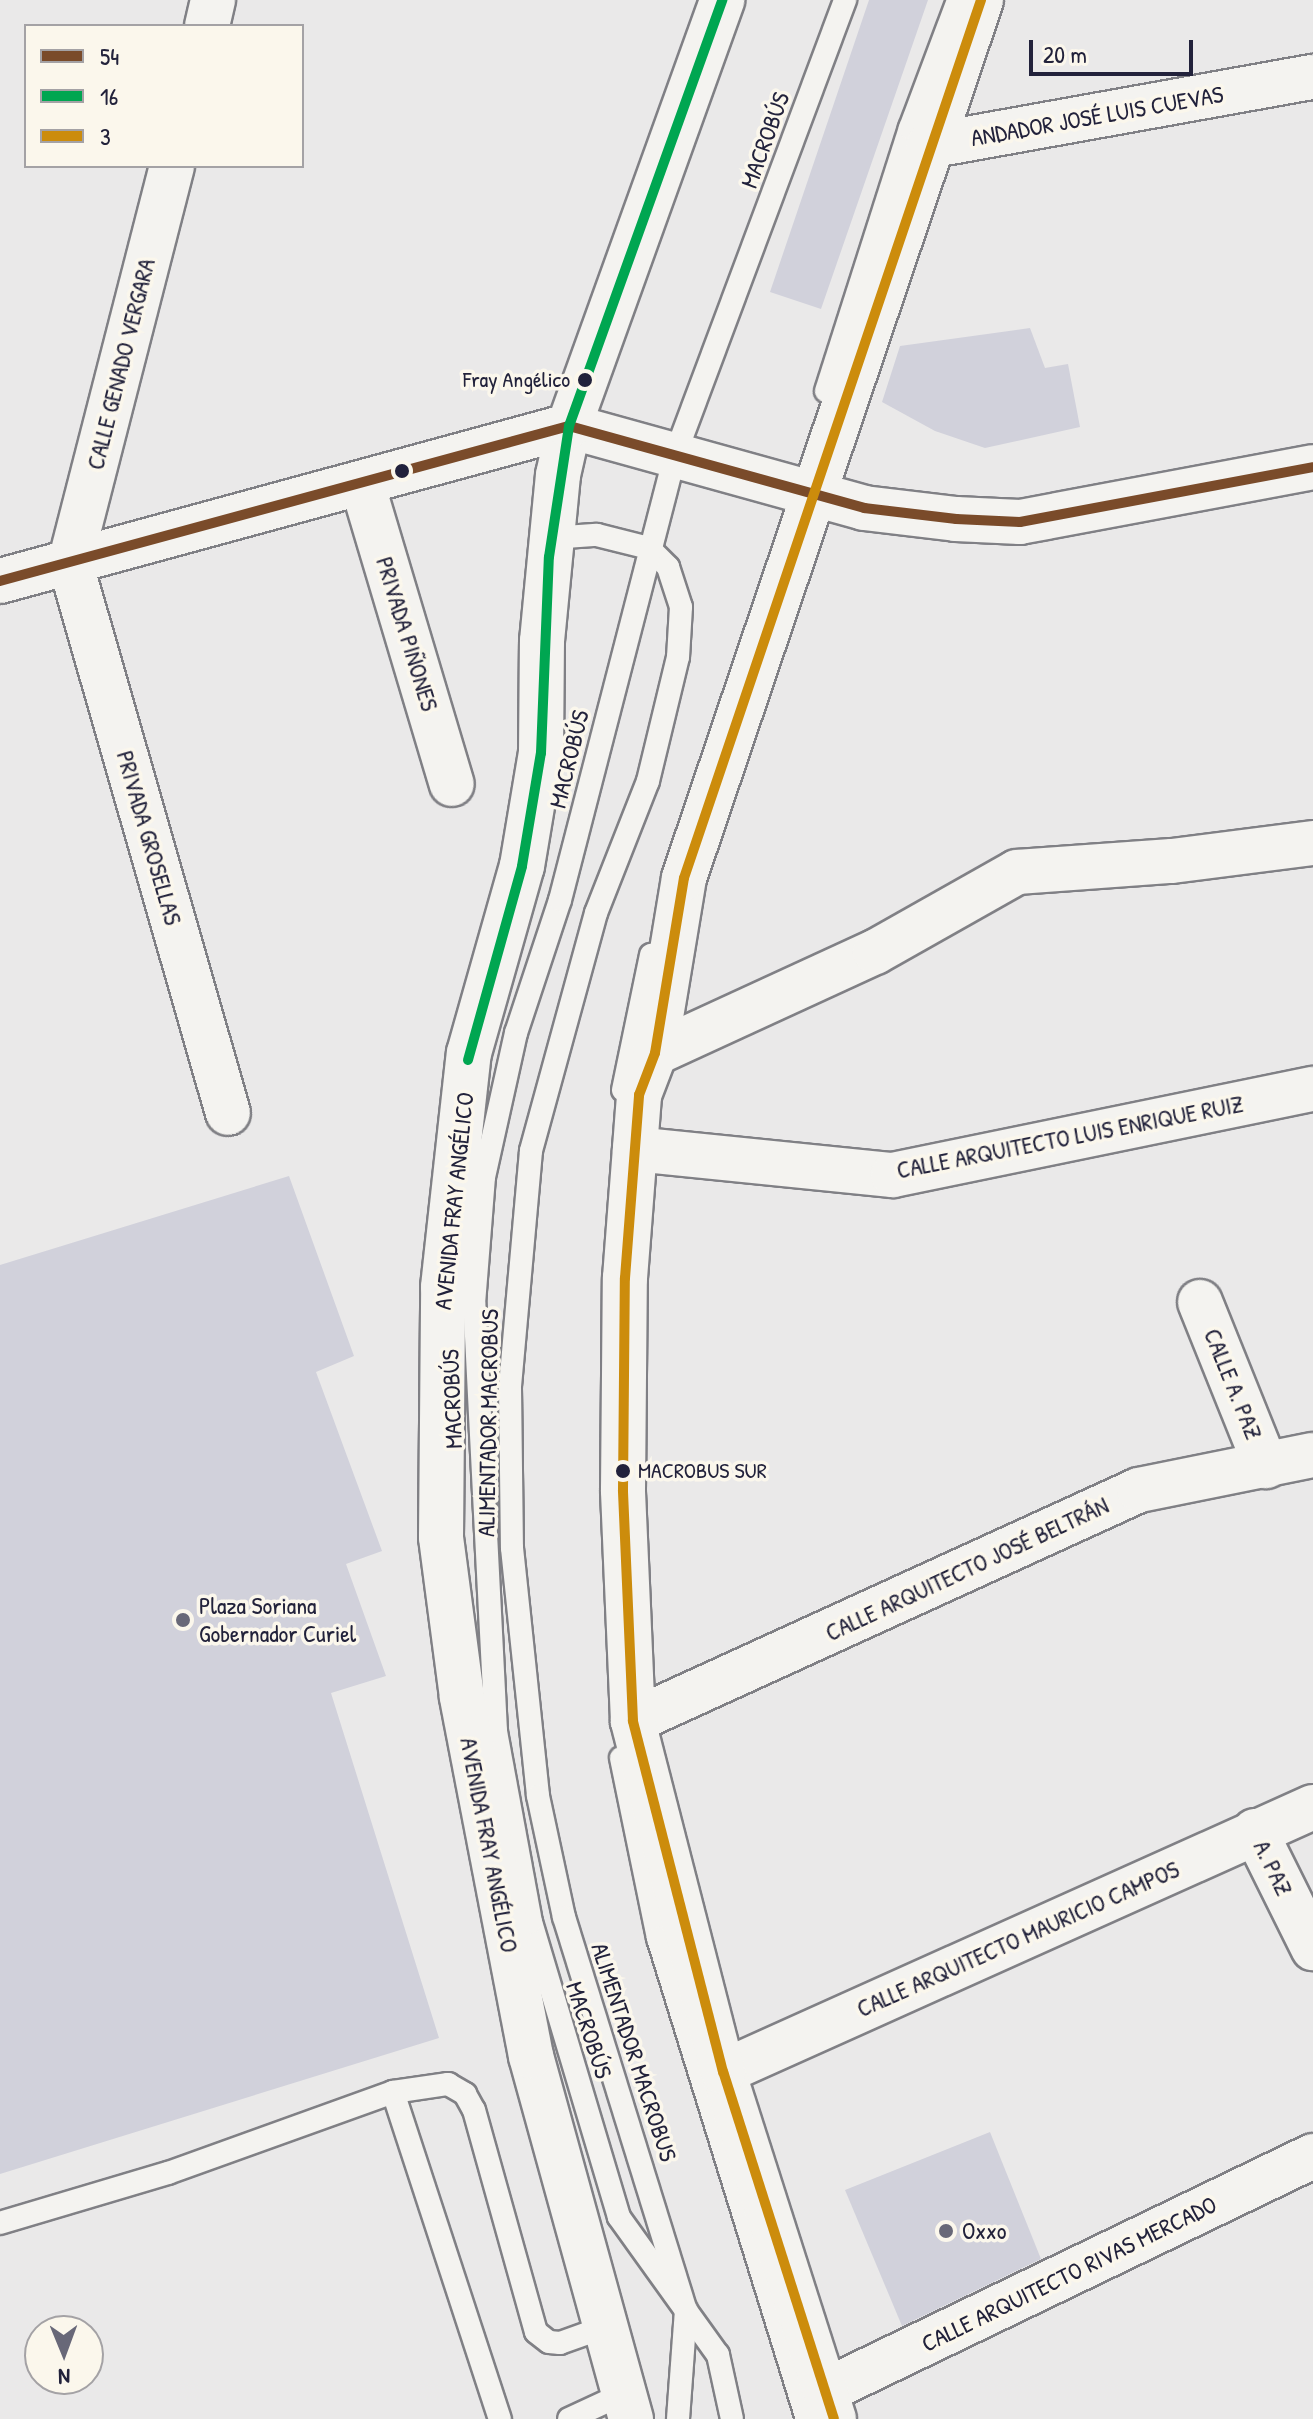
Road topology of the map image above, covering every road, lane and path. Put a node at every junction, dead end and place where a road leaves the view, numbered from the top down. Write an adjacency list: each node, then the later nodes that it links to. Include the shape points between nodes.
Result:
1 (213, 0): 6 (street)
2 (722, 0): 10 (street, AVENIDA FRAY ANGÉLICO)
3 (845, 0): 11 (lane, MACROBÚS)
4 (958, 0): 14 (lane, via 910,128)
5 (981, 0): 8 (street)
6 (207, 24)
7 (1313, 77): 8 (street, ANDADOR JOSÉ LUIS CUEVAS)
8 (928, 146): 14 (street)
9 (171, 168): 17 (street, CALLE GENADO VERGARA)
10 (569, 426): 11 (street); 13 (street); 16 (street, AVENIDA FRAY ANGÉLICO)
11 (675, 455): 14 (street); 15 (lane, MACROBÚS)
12 (1313, 467): 14 (street, via 1020,522 901,514)
13 (362, 483): 17 (street); 19 (street, PRIVADA PIÑONES)
14 (805, 493): 21 (street, via 684,878); 39 (lane, via 678,844 615,1127 605,1502 621,1756 658,1938)
15 (649, 548): 16 (lane, via 597,535 565,537); 36 (lane, ALIMENTADOR MACROBUS, via 668,567 681,607 678,657 648,781 596,913 531,1151 510,1388 512,1548 538,1796 564,1917); 36 (lane, MACROBÚS, via 560,900 516,1033 484,1177 474,1304 496,1731 531,1922 619,2217)
16 (549, 557): 37 (street, AVENIDA FRAY ANGÉLICO, via 541,753 522,866 469,1053 443,1287 441,1537 462,1697 505,1931 531,2056)
17 (70, 562): 18 (street); 23 (street, PRIVADA GROSELLAS)
18 (0, 581)
19 (452, 784)
20 (1313, 843): 21 (street, via 1172,861 1017,872 875,952)
21 (655, 1053): 24 (street, via 639,1095)
22 (1313, 1089): 24 (street, CALLE ARQUITECTO LUIS ENRIQUE RUIZ, via 893,1175)
23 (228, 1113)
24 (635, 1149): 28 (street, via 625,1278 623,1490)
25 (1200, 1302): 27 (street, CALLE A. PAZ)
26 (1313, 1455): 27 (street, CALLE ARQUITECTO JOSÉ BELTRÁN)
27 (1266, 1466): 28 (street, CALLE ARQUITECTO JOSÉ BELTRÁN, via 1139,1490)
28 (633, 1721): 32 (street)
29 (1313, 1807): 30 (street, CALLE ARQUITECTO MAURICIO CAMPOS)
30 (1255, 1831): 31 (street, A. PAZ); 32 (street, CALLE ARQUITECTO MAURICIO CAMPOS)
31 (1313, 1948)
32 (723, 2072): 39 (street)
33 (393, 2092): 35 (lane, via 182,2169); 37 (lane, via 448,2084 465,2094 474,2110 536,2332 560,2343); 40 (lane)
34 (1313, 2156): 39 (street, CALLE ARQUITECTO RIVAS MERCADO)
35 (0, 2223)
36 (686, 2310): 42 (lane, ALIMENTADOR MACROBUS); 43 (lane, MACROBÚS, via 718,2355)
37 (605, 2327): 38 (street, AVENIDA FRAY ANGÉLICO)
38 (627, 2406): 41 (lane)
39 (822, 2410)
40 (497, 2418)
41 (569, 2419)
42 (678, 2419)
43 (732, 2419)

